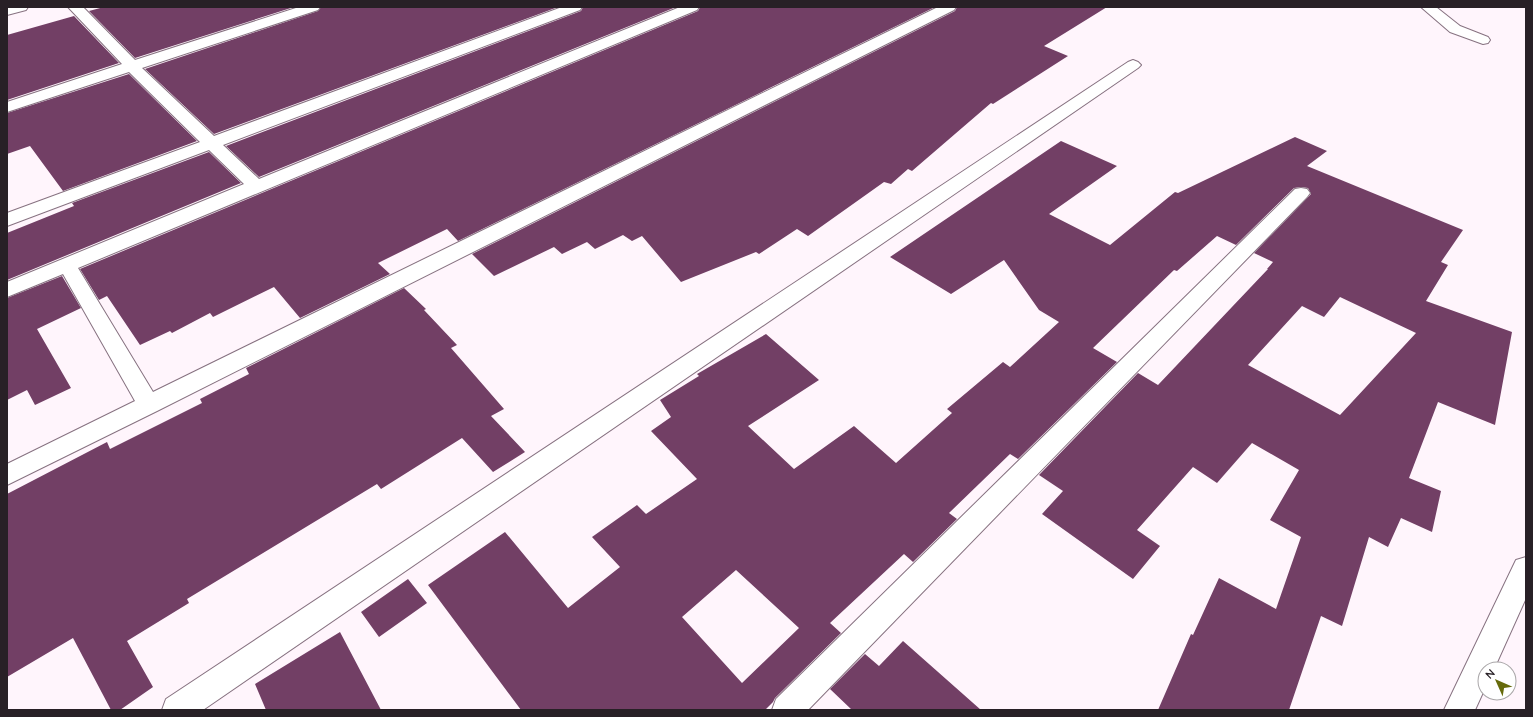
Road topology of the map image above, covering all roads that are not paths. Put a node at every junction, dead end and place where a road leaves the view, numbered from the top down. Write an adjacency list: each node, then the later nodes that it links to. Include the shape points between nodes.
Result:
1 (22, 7): 8 (street)
2 (75, 7): 11 (street)
3 (313, 7): 11 (street)
4 (575, 7): 13 (street)
5 (692, 7): 14 (street)
6 (949, 7): 19 (street)
7 (1428, 7): 9 (street, via 1455,29)
8 (7, 11)
9 (1483, 40)
10 (1133, 65): 22 (street)
11 (132, 66): 12 (street); 13 (street)
12 (7, 106)
13 (213, 143): 14 (street); 16 (street)
14 (256, 186): 17 (street)
15 (1301, 193): 23 (street)
16 (7, 220)
17 (67, 265): 18 (street); 19 (street)
18 (7, 290)
19 (149, 405): 20 (street)
20 (7, 475)
21 (1526, 569): 24 (street)
22 (177, 710)
23 (787, 710)
24 (1459, 710)

